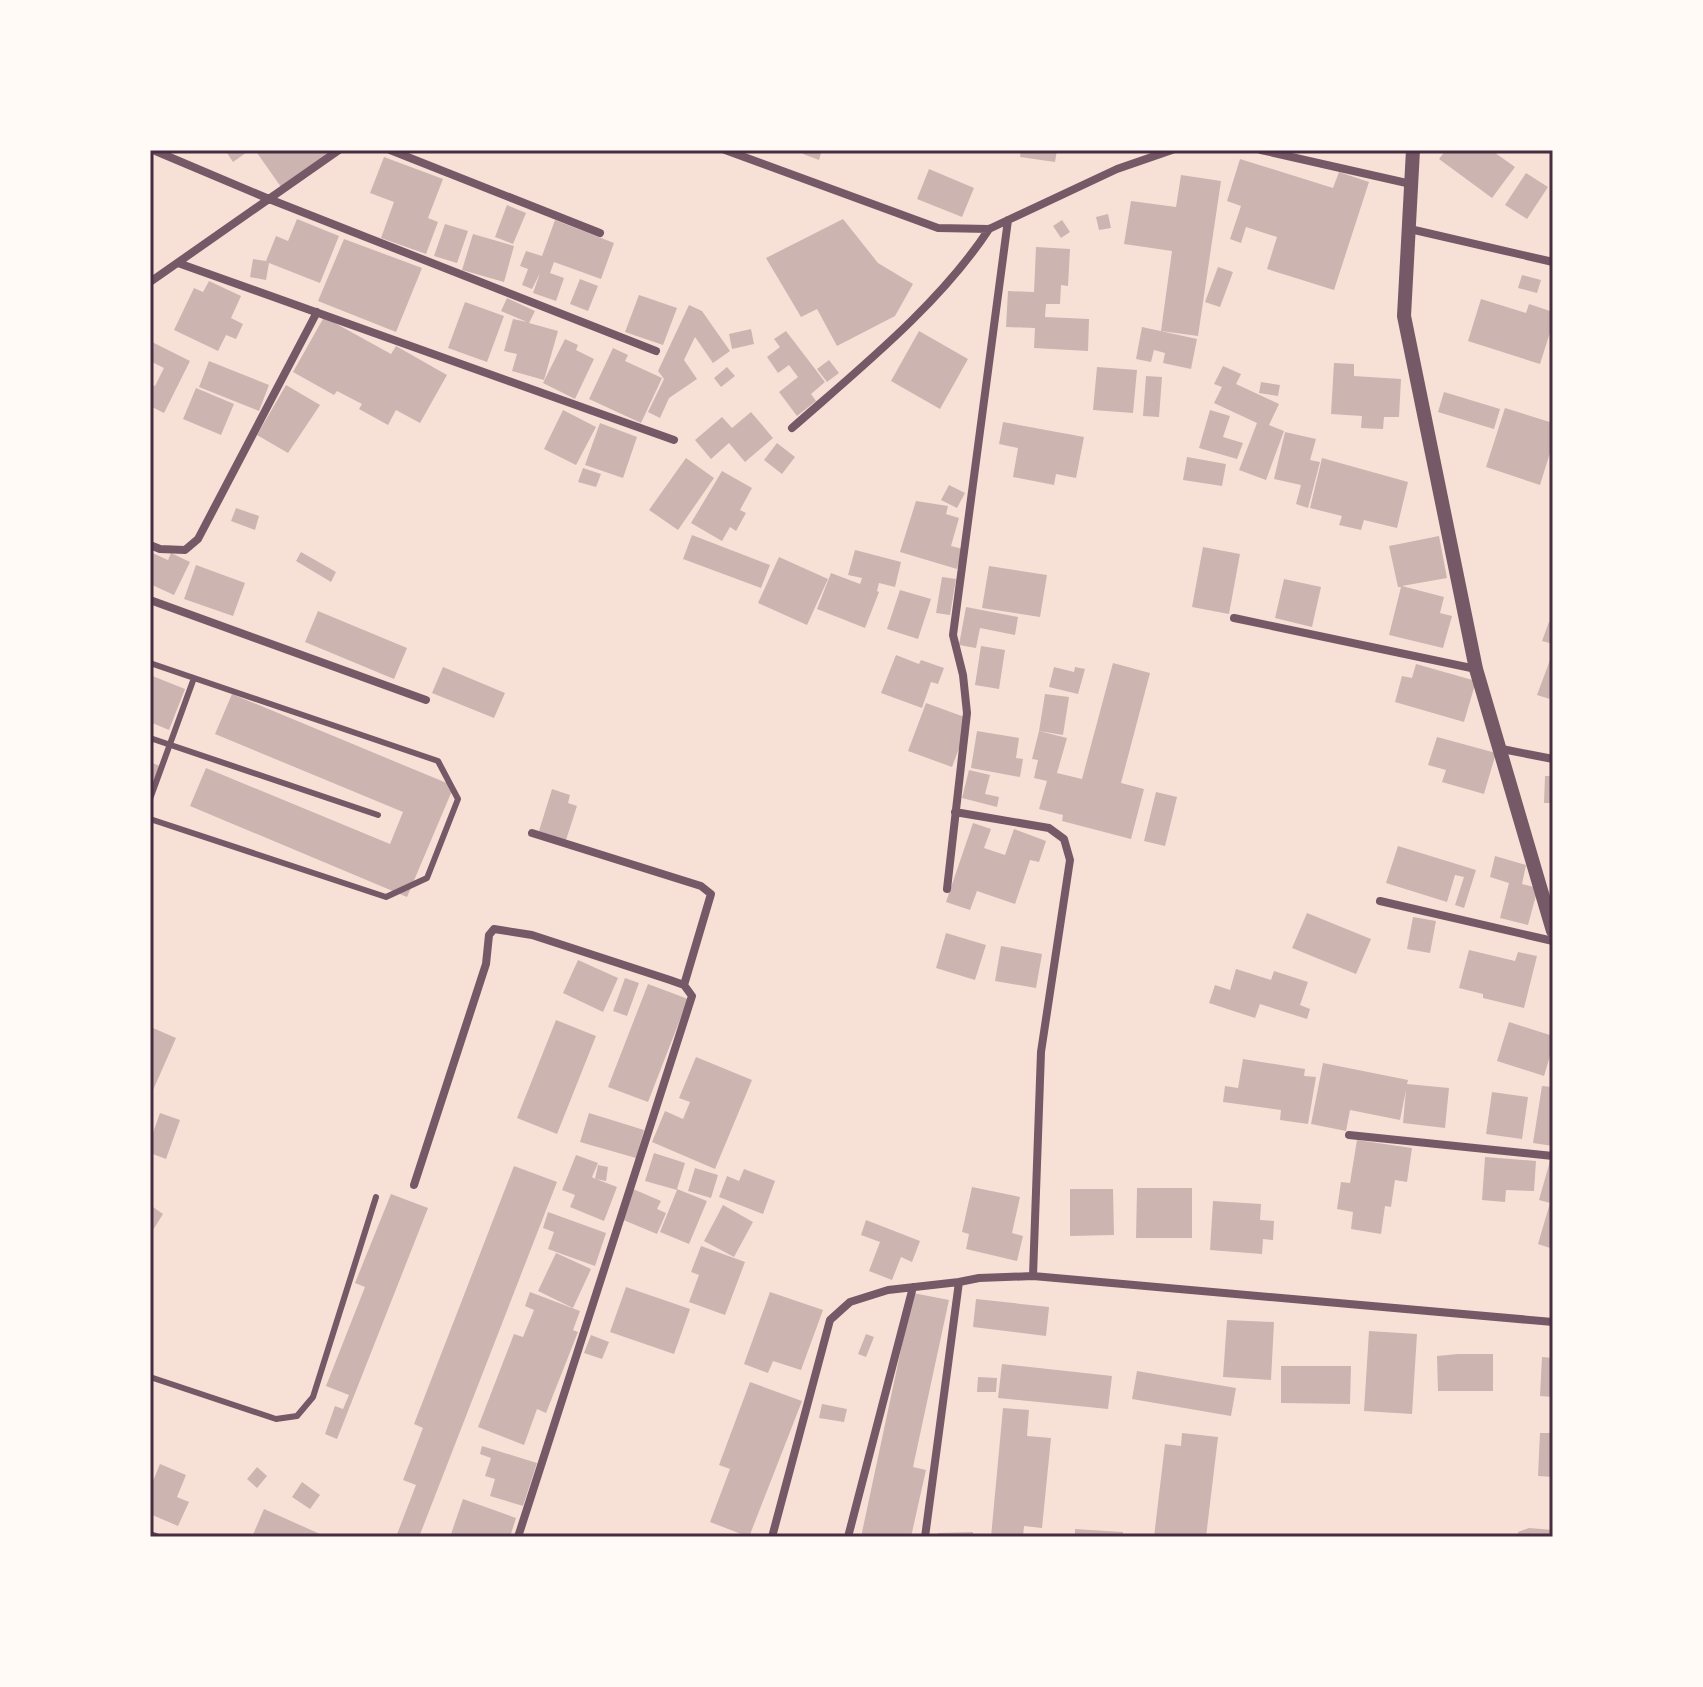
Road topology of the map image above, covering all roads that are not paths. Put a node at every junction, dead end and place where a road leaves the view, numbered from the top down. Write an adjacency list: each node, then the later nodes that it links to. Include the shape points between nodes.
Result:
1 (153, 150): 9 (street)
2 (339, 150): 9 (street)
3 (390, 150): 13 (street)
4 (725, 150): 11 (street, via 938,228)
5 (1172, 150): 10 (street, via 1117,169)
6 (1261, 150): 8 (street)
7 (1413, 150): 8 (street)
8 (1411, 184): 12 (street)
9 (269, 199): 15 (street); 18 (street)
10 (1008, 220): 11 (street); 33 (street, via 953,635 967,713)
11 (989, 229): 19 (street, via 968,262)
12 (1410, 229): 14 (street); 25 (street, via 1404,316)
13 (600, 233)
14 (1553, 262)
15 (178, 263): 16 (street); 17 (street)
16 (150, 282)
17 (317, 312): 20 (street); 21 (street, via 198,539 185,550)
18 (656, 351)
19 (792, 428)
20 (674, 440)
21 (150, 545)
22 (150, 600): 27 (street)
23 (1234, 618): 25 (street)
24 (150, 663): 26 (lane)
25 (1476, 669): 30 (street)
26 (194, 678): 29 (lane); 35 (lane, via 438,761 458,799 427,878 386,897)
27 (426, 700)
28 (150, 738): 29 (lane)
29 (170, 745): 32 (lane); 34 (lane)
30 (1502, 749): 31 (street); 39 (street)
31 (1553, 759)
32 (150, 799)
33 (955, 812): 37 (street); 46 (street, via 1049,828 1064,839 1070,860 1041,1052)
34 (378, 815)
35 (150, 819)
36 (532, 833): 41 (street, via 701,886 711,894)
37 (947, 889)
38 (1380, 901): 40 (street)
39 (1553, 931)
40 (1553, 941)
41 (684, 985): 44 (street, via 532,935 494,929); 53 (street, via 692,996)
42 (1349, 1135): 43 (street)
43 (1553, 1156)
44 (414, 1185)
45 (376, 1197): 50 (lane, via 313,1397 297,1416 276,1419)
46 (1033, 1276): 47 (street); 49 (street)
47 (959, 1282): 48 (street); 56 (street)
48 (913, 1287): 54 (street, via 850,1302 830,1320); 55 (street)
49 (1553, 1322)
50 (150, 1377)
51 (150, 1535): 52 (street)
52 (156, 1537)
53 (518, 1537)
54 (772, 1537)
55 (848, 1537)
56 (925, 1537)

